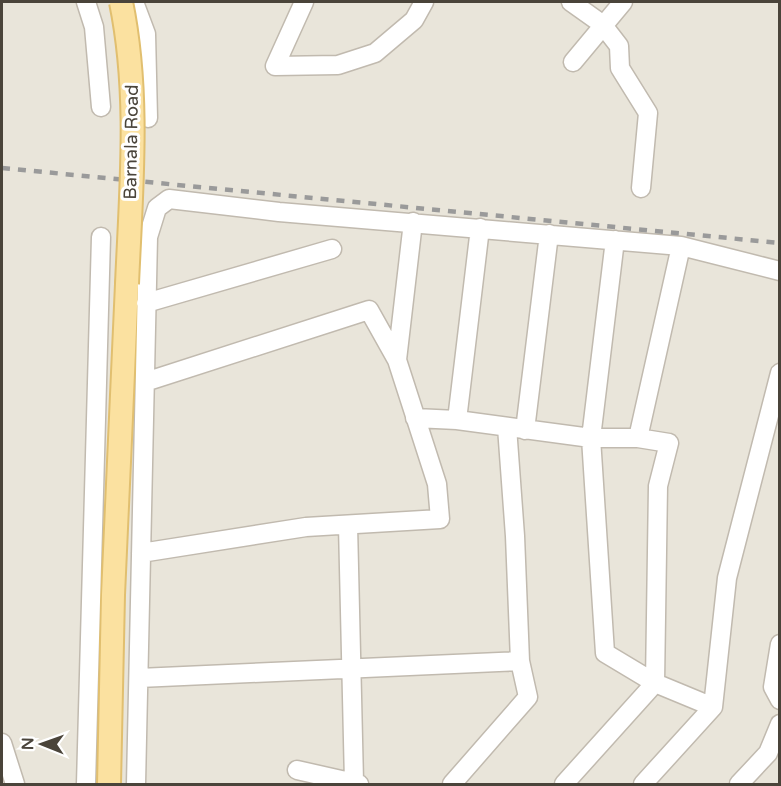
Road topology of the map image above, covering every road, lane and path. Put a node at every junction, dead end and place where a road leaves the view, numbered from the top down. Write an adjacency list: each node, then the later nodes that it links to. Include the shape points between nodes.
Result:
1 (86, 2): 10 (street, via 94,27)
2 (121, 2): 45 (main road, Barnala Road, bridge, via 133,87)
3 (134, 2): 11 (street, via 146,34)
4 (304, 2): 5 (street, via 275,66 338,65 375,53 414,20)
5 (424, 2)
6 (570, 2): 8 (street)
7 (623, 2): 8 (street)
8 (604, 27): 9 (street); 12 (street, via 620,46 620,68 648,113)
9 (573, 63)
10 (101, 107)
11 (148, 118)
12 (641, 188)
13 (412, 222): 14 (street); 21 (street, via 169,199 157,208 148,237); 22 (street)
14 (480, 228): 15 (street); 26 (street)
15 (549, 234): 17 (street); 27 (street)
16 (101, 237): 44 (street)
17 (615, 240): 18 (street); 28 (street)
18 (681, 246): 20 (street); 29 (street)
19 (332, 249): 21 (street)
20 (780, 271)
21 (146, 303): 24 (street)
22 (397, 360): 24 (street, via 369,310); 25 (street)
23 (780, 373): 38 (street, via 727,578)
24 (145, 381): 31 (street)
25 (415, 418): 26 (street); 30 (street, via 436,484 440,519)
26 (457, 420): 27 (street)
27 (516, 428): 28 (street); 33 (street)
28 (591, 438): 29 (street); 36 (street, via 605,653)
29 (638, 438): 36 (street, via 669,443 658,486)
30 (348, 525): 31 (street, via 306,527); 34 (street)
31 (141, 553): 35 (street)
32 (780, 644): 37 (street, via 773,687)
33 (520, 661): 34 (street); 47 (street, via 528,697)
34 (351, 668): 35 (street); 42 (street)
35 (139, 678): 46 (street)
36 (655, 683): 38 (street); 48 (street)
37 (780, 700)
38 (713, 707): 49 (street)
39 (780, 724): 50 (street, via 768,753)
40 (2, 743): 43 (street)
41 (297, 770): 42 (street)
42 (357, 783)
43 (15, 784)
44 (86, 784)
45 (109, 784)
46 (136, 784)
47 (452, 784)
48 (564, 784)
49 (643, 784)
50 (739, 784)

